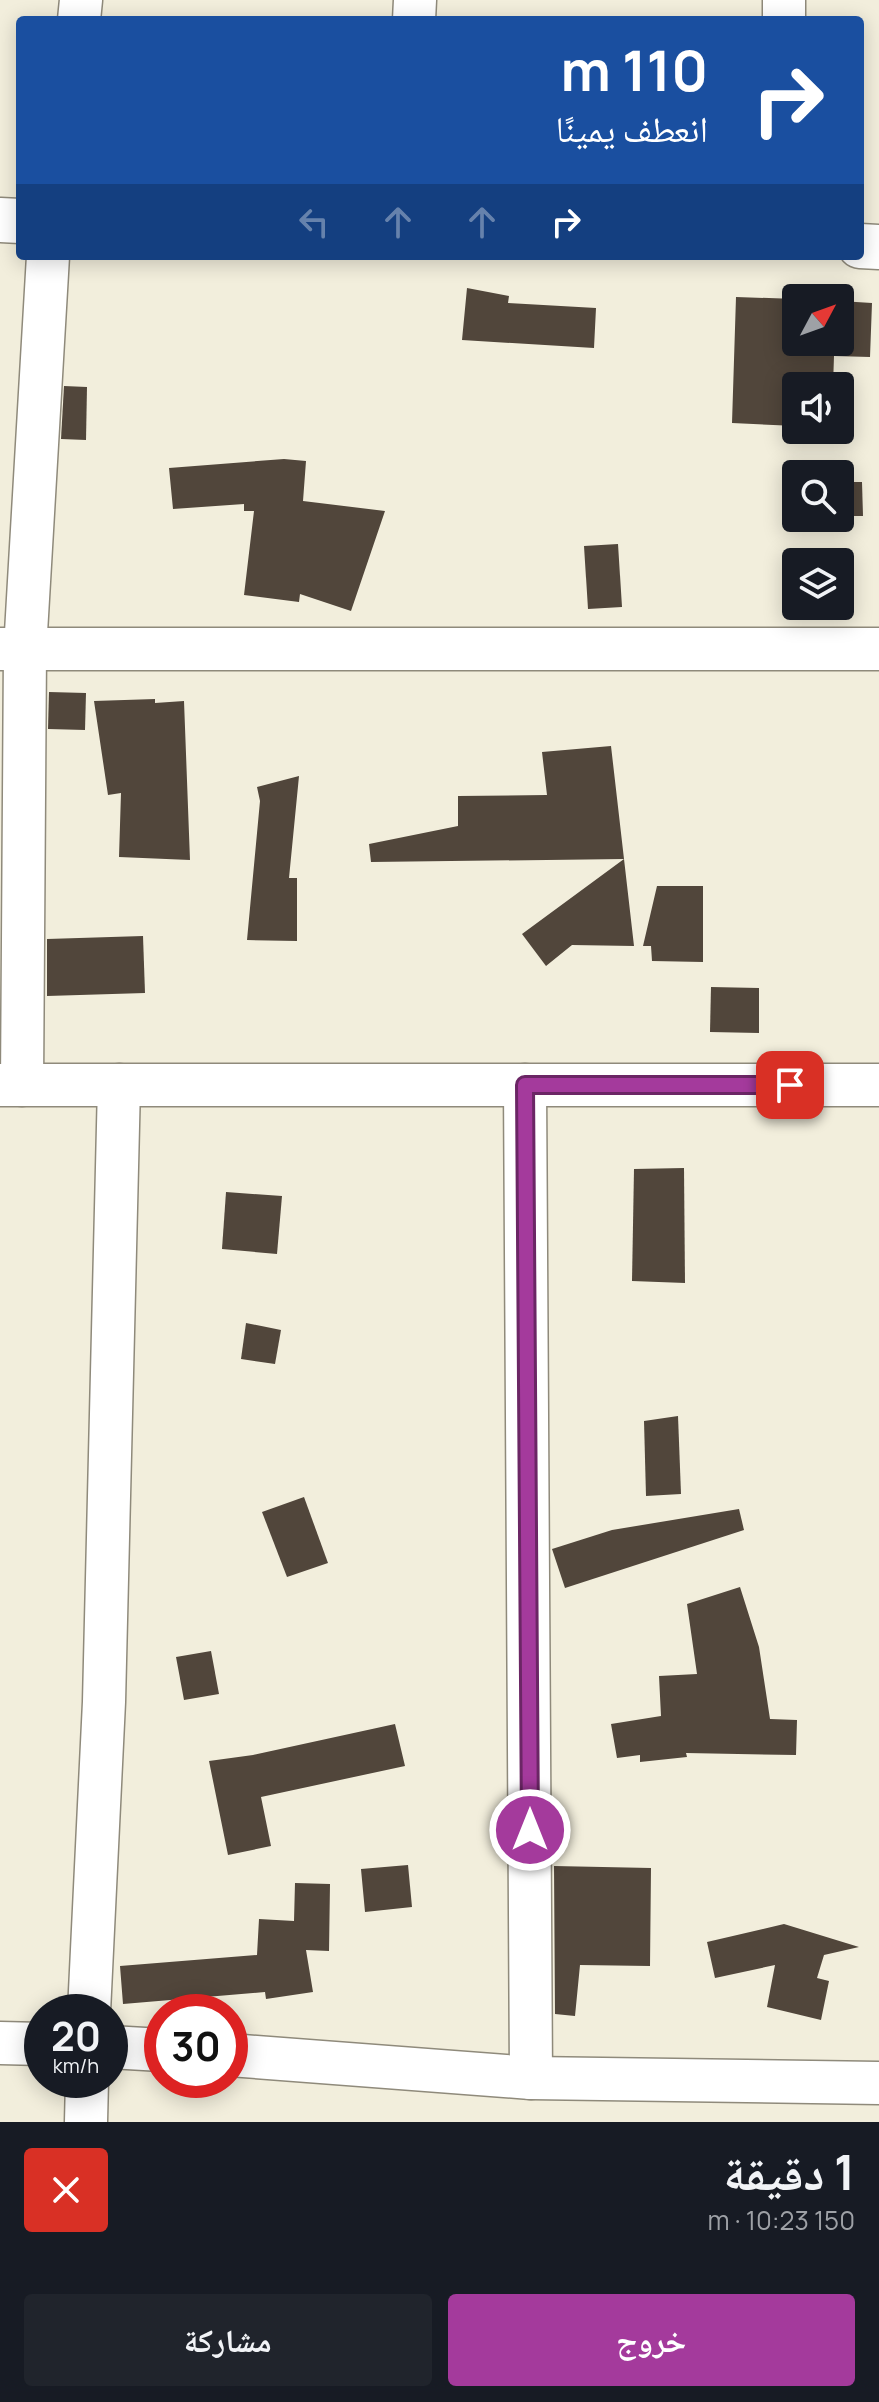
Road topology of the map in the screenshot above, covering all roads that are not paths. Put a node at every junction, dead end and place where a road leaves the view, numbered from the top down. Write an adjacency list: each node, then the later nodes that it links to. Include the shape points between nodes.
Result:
1 (48, 260): 2 (street)
2 (12, 649): 3 (street); 4 (street)
3 (879, 649)
4 (11, 1085): 5 (street)
5 (119, 1085): 6 (street); 8 (street, via 104,1702)
6 (525, 1085): 7 (street); 12 (street)
7 (879, 1085)
8 (90, 1994)
9 (0, 2043): 10 (street)
10 (24, 2044)
11 (248, 2056): 12 (street)
12 (531, 2078): 13 (street)
13 (879, 2083)
14 (87, 2098): 15 (street)
15 (86, 2122)

